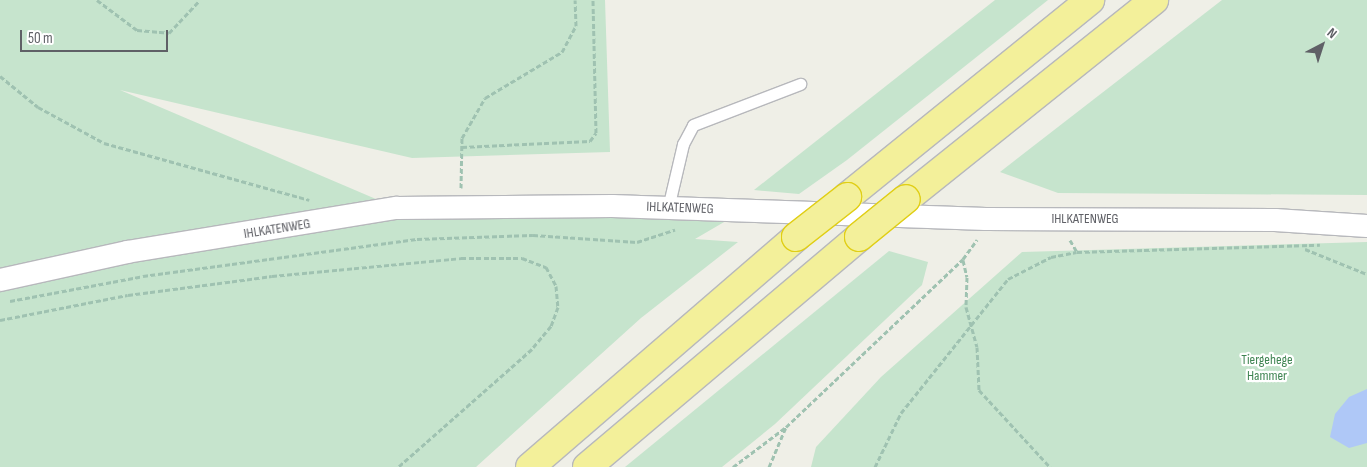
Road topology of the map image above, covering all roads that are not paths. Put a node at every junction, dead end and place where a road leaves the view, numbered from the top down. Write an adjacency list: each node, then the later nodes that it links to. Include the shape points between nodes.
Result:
1 (1090, 0): 7 (highway, bridge, via 796,237)
2 (1154, 0): 8 (highway, bridge, via 858,237)
3 (800, 84): 4 (lane, via 694,125 683,144)
4 (668, 208): 5 (street, IHLKATENWEG, via 986,219 1275,220); 6 (street, IHLKATENWEG, via 397,208 127,252)
5 (1367, 226)
6 (0, 280)
7 (530, 467)
8 (586, 467)

